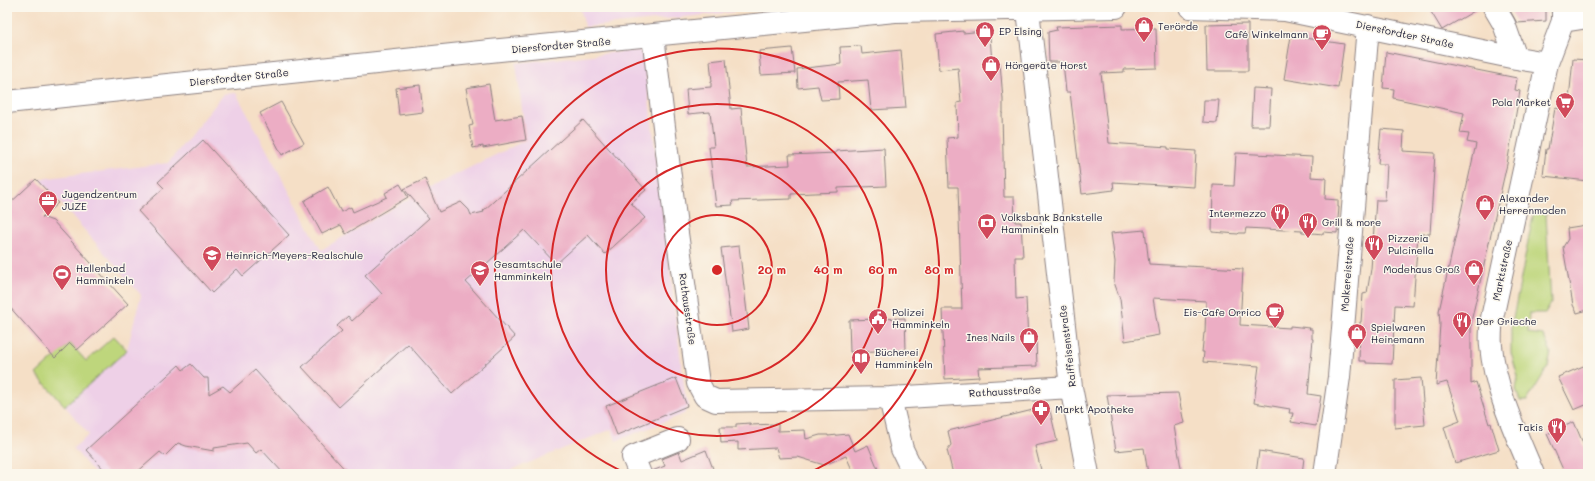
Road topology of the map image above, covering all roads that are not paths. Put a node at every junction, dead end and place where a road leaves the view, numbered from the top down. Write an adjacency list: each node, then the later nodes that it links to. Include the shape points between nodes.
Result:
1 (1116, 7): 5 (street, Diersfordter Straße)
2 (1190, 7): 8 (street, Diersfordter Straße, via 1285,10)
3 (1494, 7): 10 (street, via 1504,24)
4 (895, 9): 5 (street, Diersfordter Straße); 9 (street, Diersfordter Straße)
5 (1028, 10): 13 (street, Raiffeisenstraße, via 1057,216)
6 (1563, 14): 7 (street); 11 (street, Marktstraße)
7 (1588, 17)
8 (1368, 26): 10 (street, Diersfordter Straße); 19 (street, Molkereistraße, via 1339,377)
9 (653, 36): 12 (street, Diersfordter Straße); 14 (street, Rathausstraße, via 698,383 705,396 716,401)
10 (1516, 58): 11 (street, Diersfordter Straße)
11 (1547, 63): 20 (street, Marktstraße, via 1492,318 1491,344 1501,393)
12 (7, 102)
13 (1072, 387): 14 (street, Rathausstraße); 18 (street, Raiffeisenstraße)
14 (890, 398): 17 (street, via 902,449)
15 (678, 439): 16 (street, via 633,457)
16 (640, 474)
17 (914, 474)
18 (1088, 474)
19 (1325, 474)
20 (1533, 474)

